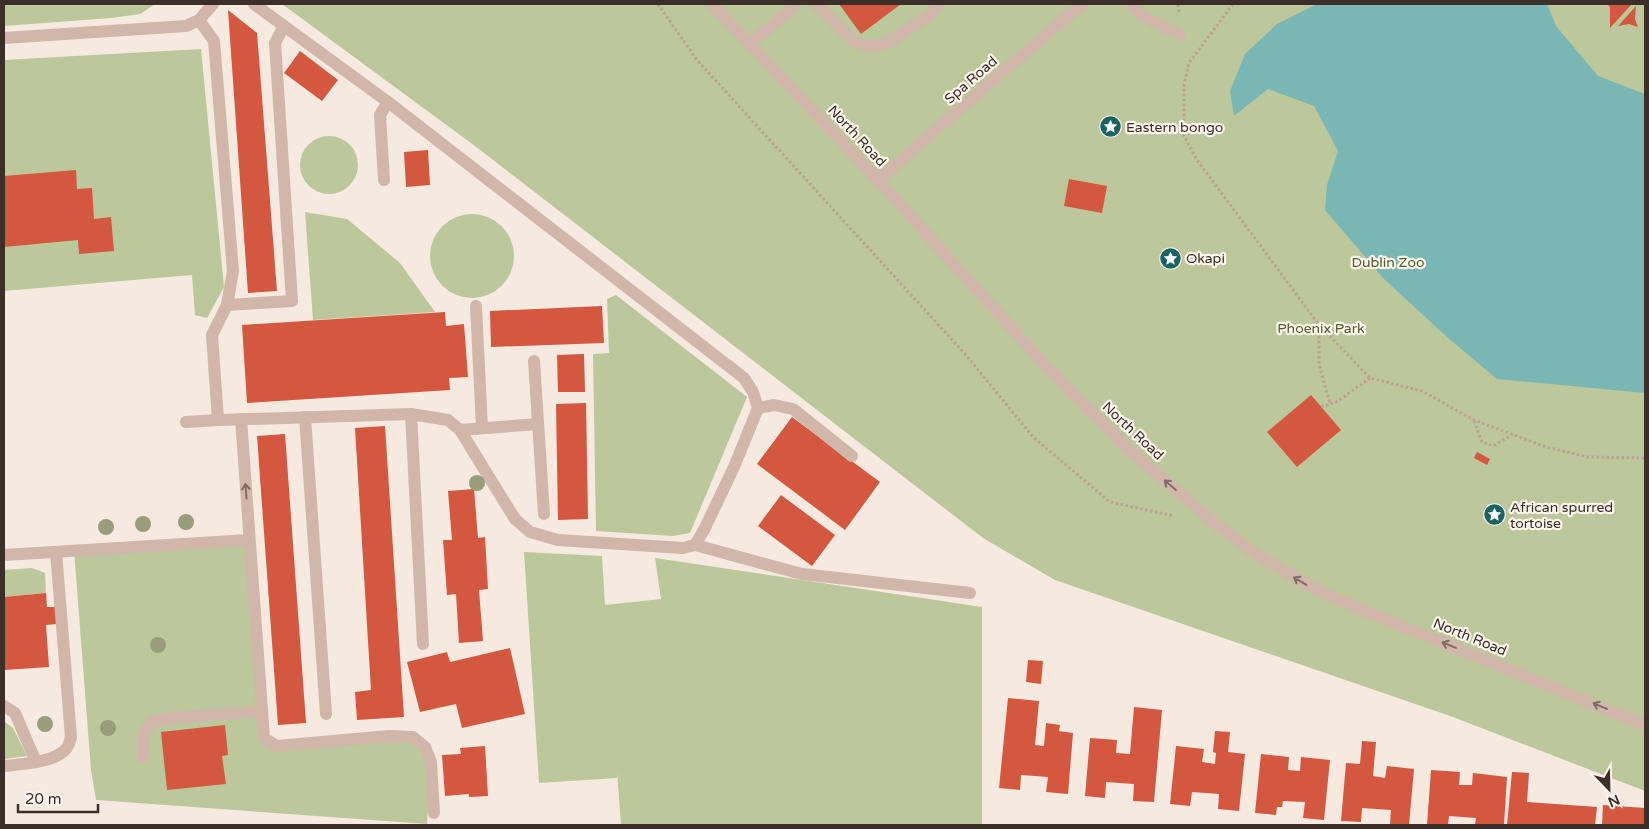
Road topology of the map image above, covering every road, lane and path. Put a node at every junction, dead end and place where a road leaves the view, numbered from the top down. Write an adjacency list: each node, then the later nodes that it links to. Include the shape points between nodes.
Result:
1 (213, 4): 11 (street)
2 (254, 4): 12 (street)
3 (658, 4): 40 (path, via 697,60 964,354 1034,438 1110,502)
4 (712, 4): 15 (street, North Road)
5 (797, 4): 15 (street)
6 (816, 4): 7 (street, via 856,42 872,48 889,42 931,14)
7 (939, 4)
8 (1084, 4): 18 (street, Spa Road)
9 (1132, 4): 13 (street, via 1139,14)
10 (1233, 4): 21 (path, via 1189,63 1184,86 1184,136 1197,160)
11 (199, 20): 14 (street, via 178,27); 19 (street, via 214,41 218,81 234,271)
12 (284, 26): 16 (street); 19 (street, via 275,43 292,301)
13 (1180, 35)
14 (4, 38)
15 (750, 44): 18 (street, North Road)
16 (388, 102): 17 (street, via 380,115); 26 (street, via 744,378 754,392)
17 (384, 180)
18 (878, 180): 50 (street, North Road, one-way to 18, via 1310,587 1253,552 1125,446 1045,365)
19 (227, 305): 30 (street, via 212,335)
20 (476, 306): 34 (street)
21 (1319, 325): 23 (path); 24 (path, via 1319,364)
22 (534, 361): 33 (street)
23 (1370, 378): 24 (path); 31 (path, via 1422,391)
24 (1330, 404): 25 (path)
25 (1321, 407)
26 (758, 408): 37 (street, via 774,404 793,409); 42 (street, via 734,467)
27 (411, 414): 28 (street); 35 (street, via 448,420); 46 (street)
28 (305, 417): 29 (street); 49 (street)
29 (241, 419): 30 (street); 41 (street, one-way to 29)
30 (218, 420): 32 (street)
31 (1474, 420): 36 (path); 36 (path, via 1482,442 1494,446)
32 (186, 422)
33 (538, 424): 34 (street); 39 (street)
34 (482, 428): 35 (street)
35 (460, 430): 42 (street, via 515,519 530,532 558,540 683,548)
36 (1512, 435): 38 (path, via 1588,457)
37 (852, 456)
38 (1645, 458)
39 (544, 514)
40 (1178, 516)
41 (249, 540): 43 (street); 48 (street)
42 (694, 545): 45 (street, via 802,574)
43 (56, 552): 44 (street); 52 (street, via 71,737 66,749)
44 (4, 555)
45 (970, 593)
46 (423, 644)
47 (4, 706): 52 (street, via 15,713)
48 (262, 711): 51 (street, via 153,721 143,735); 54 (street, via 264,738 277,746 389,736 413,738 425,747 431,762)
49 (326, 714)
50 (1645, 725)
51 (143, 757)
52 (36, 762): 53 (street)
53 (4, 766)
54 (434, 812)

